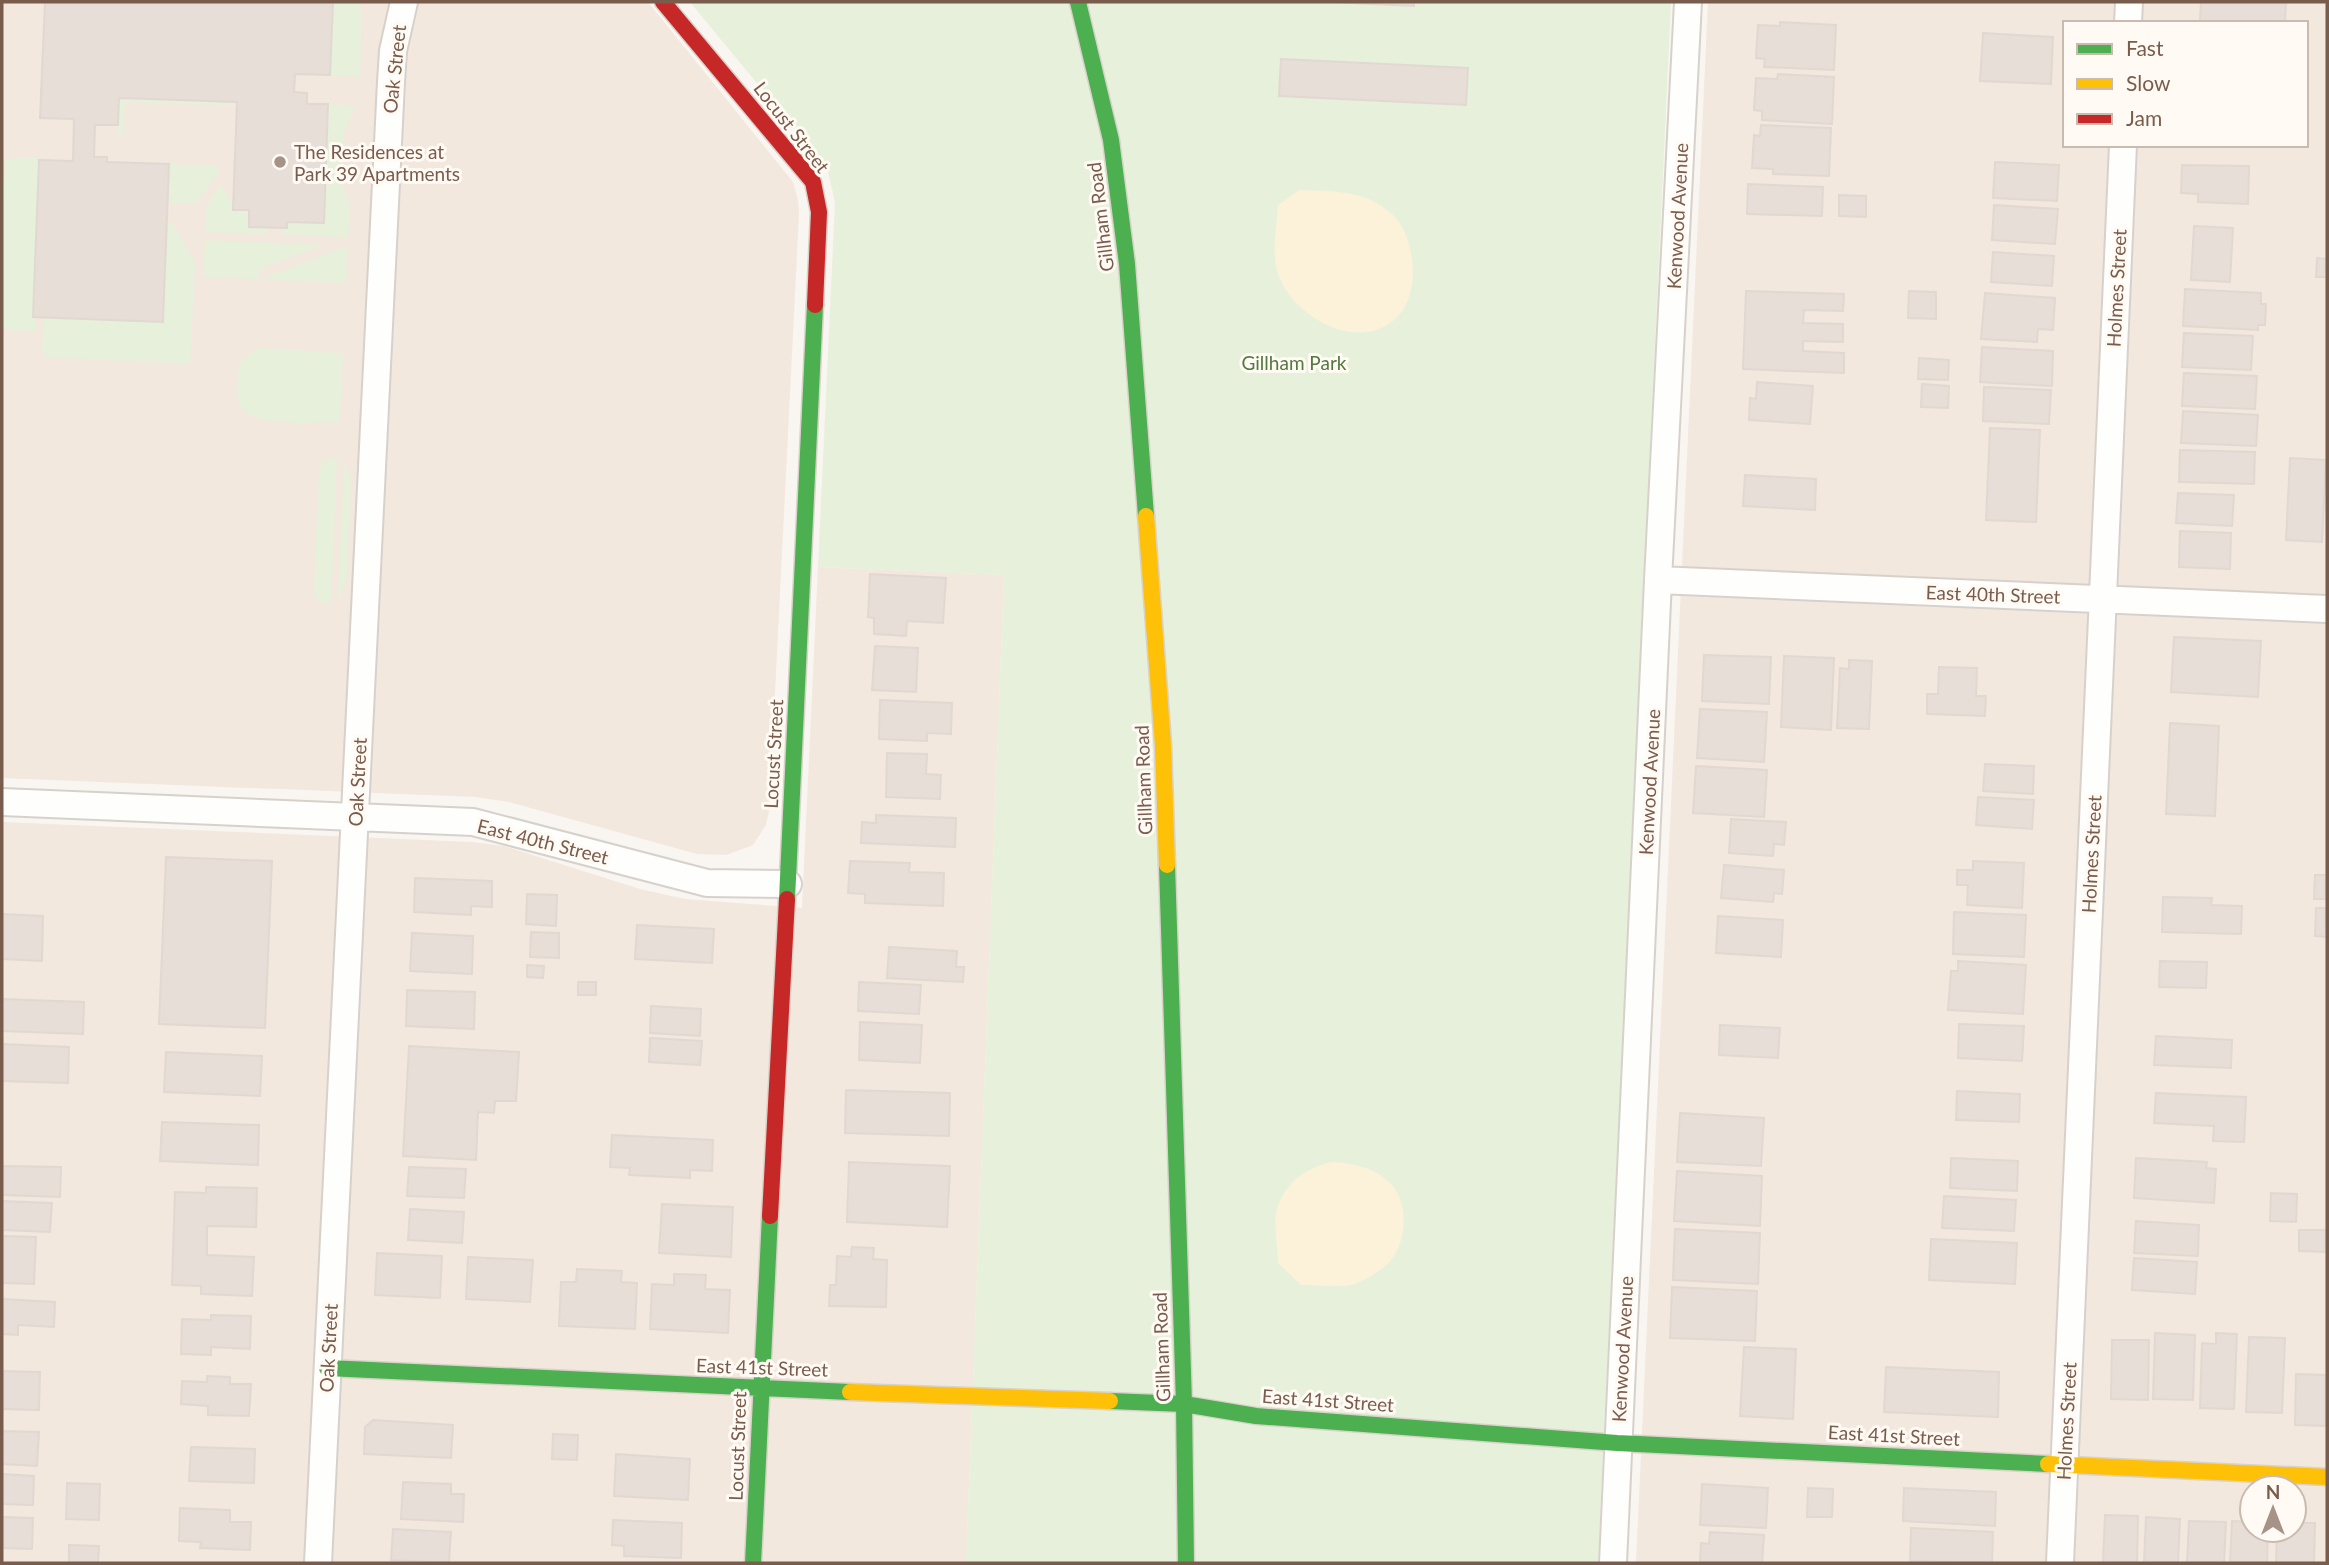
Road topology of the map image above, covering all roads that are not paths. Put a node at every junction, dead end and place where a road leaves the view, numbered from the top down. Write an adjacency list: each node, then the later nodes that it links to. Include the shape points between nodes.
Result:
1 (404, 2): 12 (street, Oak Street, via 391,82)
2 (663, 2): 13 (street, Locust Street, via 813,182 819,212)
3 (1078, 2): 16 (street, Gillham Road, via 1111,140 1128,277 1163,745)
4 (1688, 2): 8 (street, Kenwood Avenue)
5 (2129, 2): 6 (street)
6 (2128, 21)
7 (2123, 147): 9 (street, Holmes Street)
8 (1658, 580): 9 (street, East 40th Street); 17 (street, Kenwood Avenue)
9 (2103, 599): 10 (street, East 40th Street); 18 (street, Holmes Street)
10 (2327, 609)
11 (2, 803): 12 (street, East 40th Street)
12 (355, 817): 13 (street, East 40th Street, via 473,822 707,883); 14 (street, Oak Street)
13 (788, 884): 15 (street, Locust Street)
14 (327, 1368): 15 (street, East 41st Street); 20 (street, Oak Street)
15 (760, 1389): 16 (street, East 41st Street); 21 (street, Locust Street)
16 (1184, 1404): 17 (street, East 41st Street, via 1256,1416); 22 (street, Gillham Road)
17 (1618, 1443): 18 (street, East 41st Street); 23 (street, Kenwood Avenue)
18 (2064, 1466): 19 (street, East 41st Street); 24 (street, Holmes Street)
19 (2327, 1477)
20 (318, 1563)
21 (752, 1563)
22 (1186, 1563)
23 (1613, 1563)
24 (2060, 1563)

